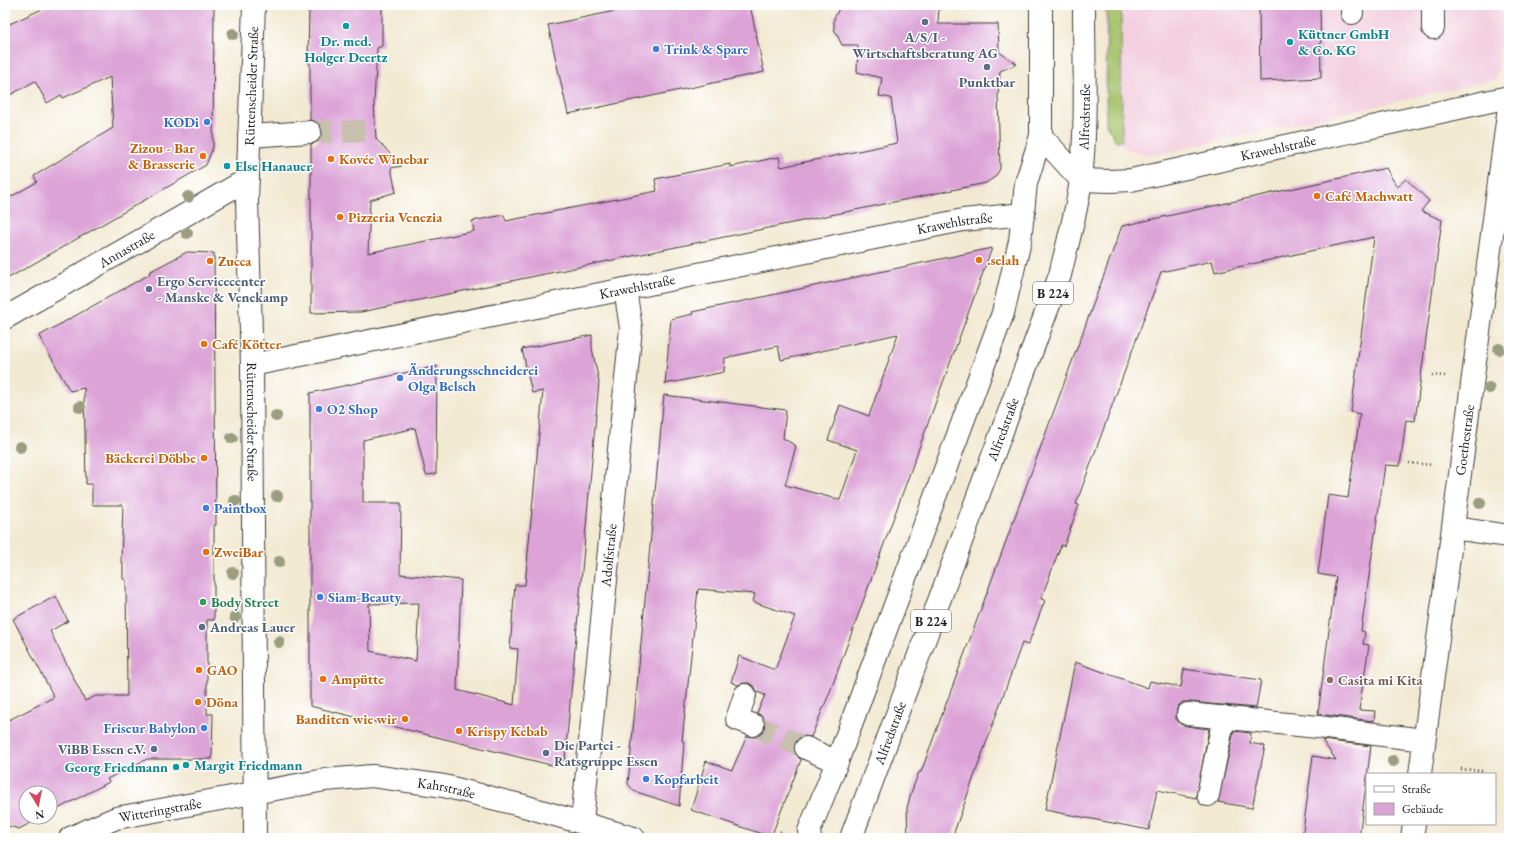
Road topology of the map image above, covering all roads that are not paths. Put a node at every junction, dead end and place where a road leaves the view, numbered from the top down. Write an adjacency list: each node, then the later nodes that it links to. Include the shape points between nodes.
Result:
1 (254, 5): 9 (street, Rüttenscheider Straße)
2 (1041, 5): 10 (street, B 224)
3 (1084, 5): 12 (street, Alfredstraße / B 224, via 1084,127)
4 (1433, 5): 5 (street)
5 (1433, 28)
6 (1509, 97): 12 (street, Krawehlstraße, via 1131,180)
7 (1509, 107): 17 (street, Goethestraße)
8 (310, 132): 9 (street)
9 (249, 136): 11 (street, Rüttenscheider Straße)
10 (1041, 136): 12 (street); 13 (street, B 224, via 1026,183)
11 (248, 178): 15 (street, Annastraße); 16 (street, Rüttenscheider Straße)
12 (1081, 180): 35 (street, Alfredstraße / B 224, via 1060,275)
13 (1024, 214): 14 (street, Krawehlstraße, via 963,220); 25 (street, B 224, via 1003,312)
14 (625, 289): 16 (street, Krawehlstraße); 29 (street, Adolfstraße, via 631,328)
15 (5, 318)
16 (252, 365): 27 (street, Rüttenscheider Straße)
17 (1453, 528): 18 (street); 23 (street, Goethestraße)
18 (1509, 536)
19 (745, 695): 22 (street, via 737,719)
20 (1188, 714): 21 (street)
21 (1224, 717): 23 (street); 28 (street)
22 (753, 725)
23 (1424, 740): 26 (street, Goethestraße)
24 (806, 748): 25 (street)
25 (837, 762): 34 (street, B 224, via 809,831)
26 (1420, 773)
27 (255, 792): 29 (street, Kahrstraße, via 346,777 372,776 444,786); 31 (street, Witteringstraße, via 116,818); 32 (street, Rüttenscheider Straße)
28 (1208, 795)
29 (582, 822): 33 (street, Kahrstraße)
30 (1414, 825): 36 (street)
31 (70, 838)
32 (254, 838)
33 (634, 838)
34 (810, 838)
35 (851, 838)
36 (1412, 838)

